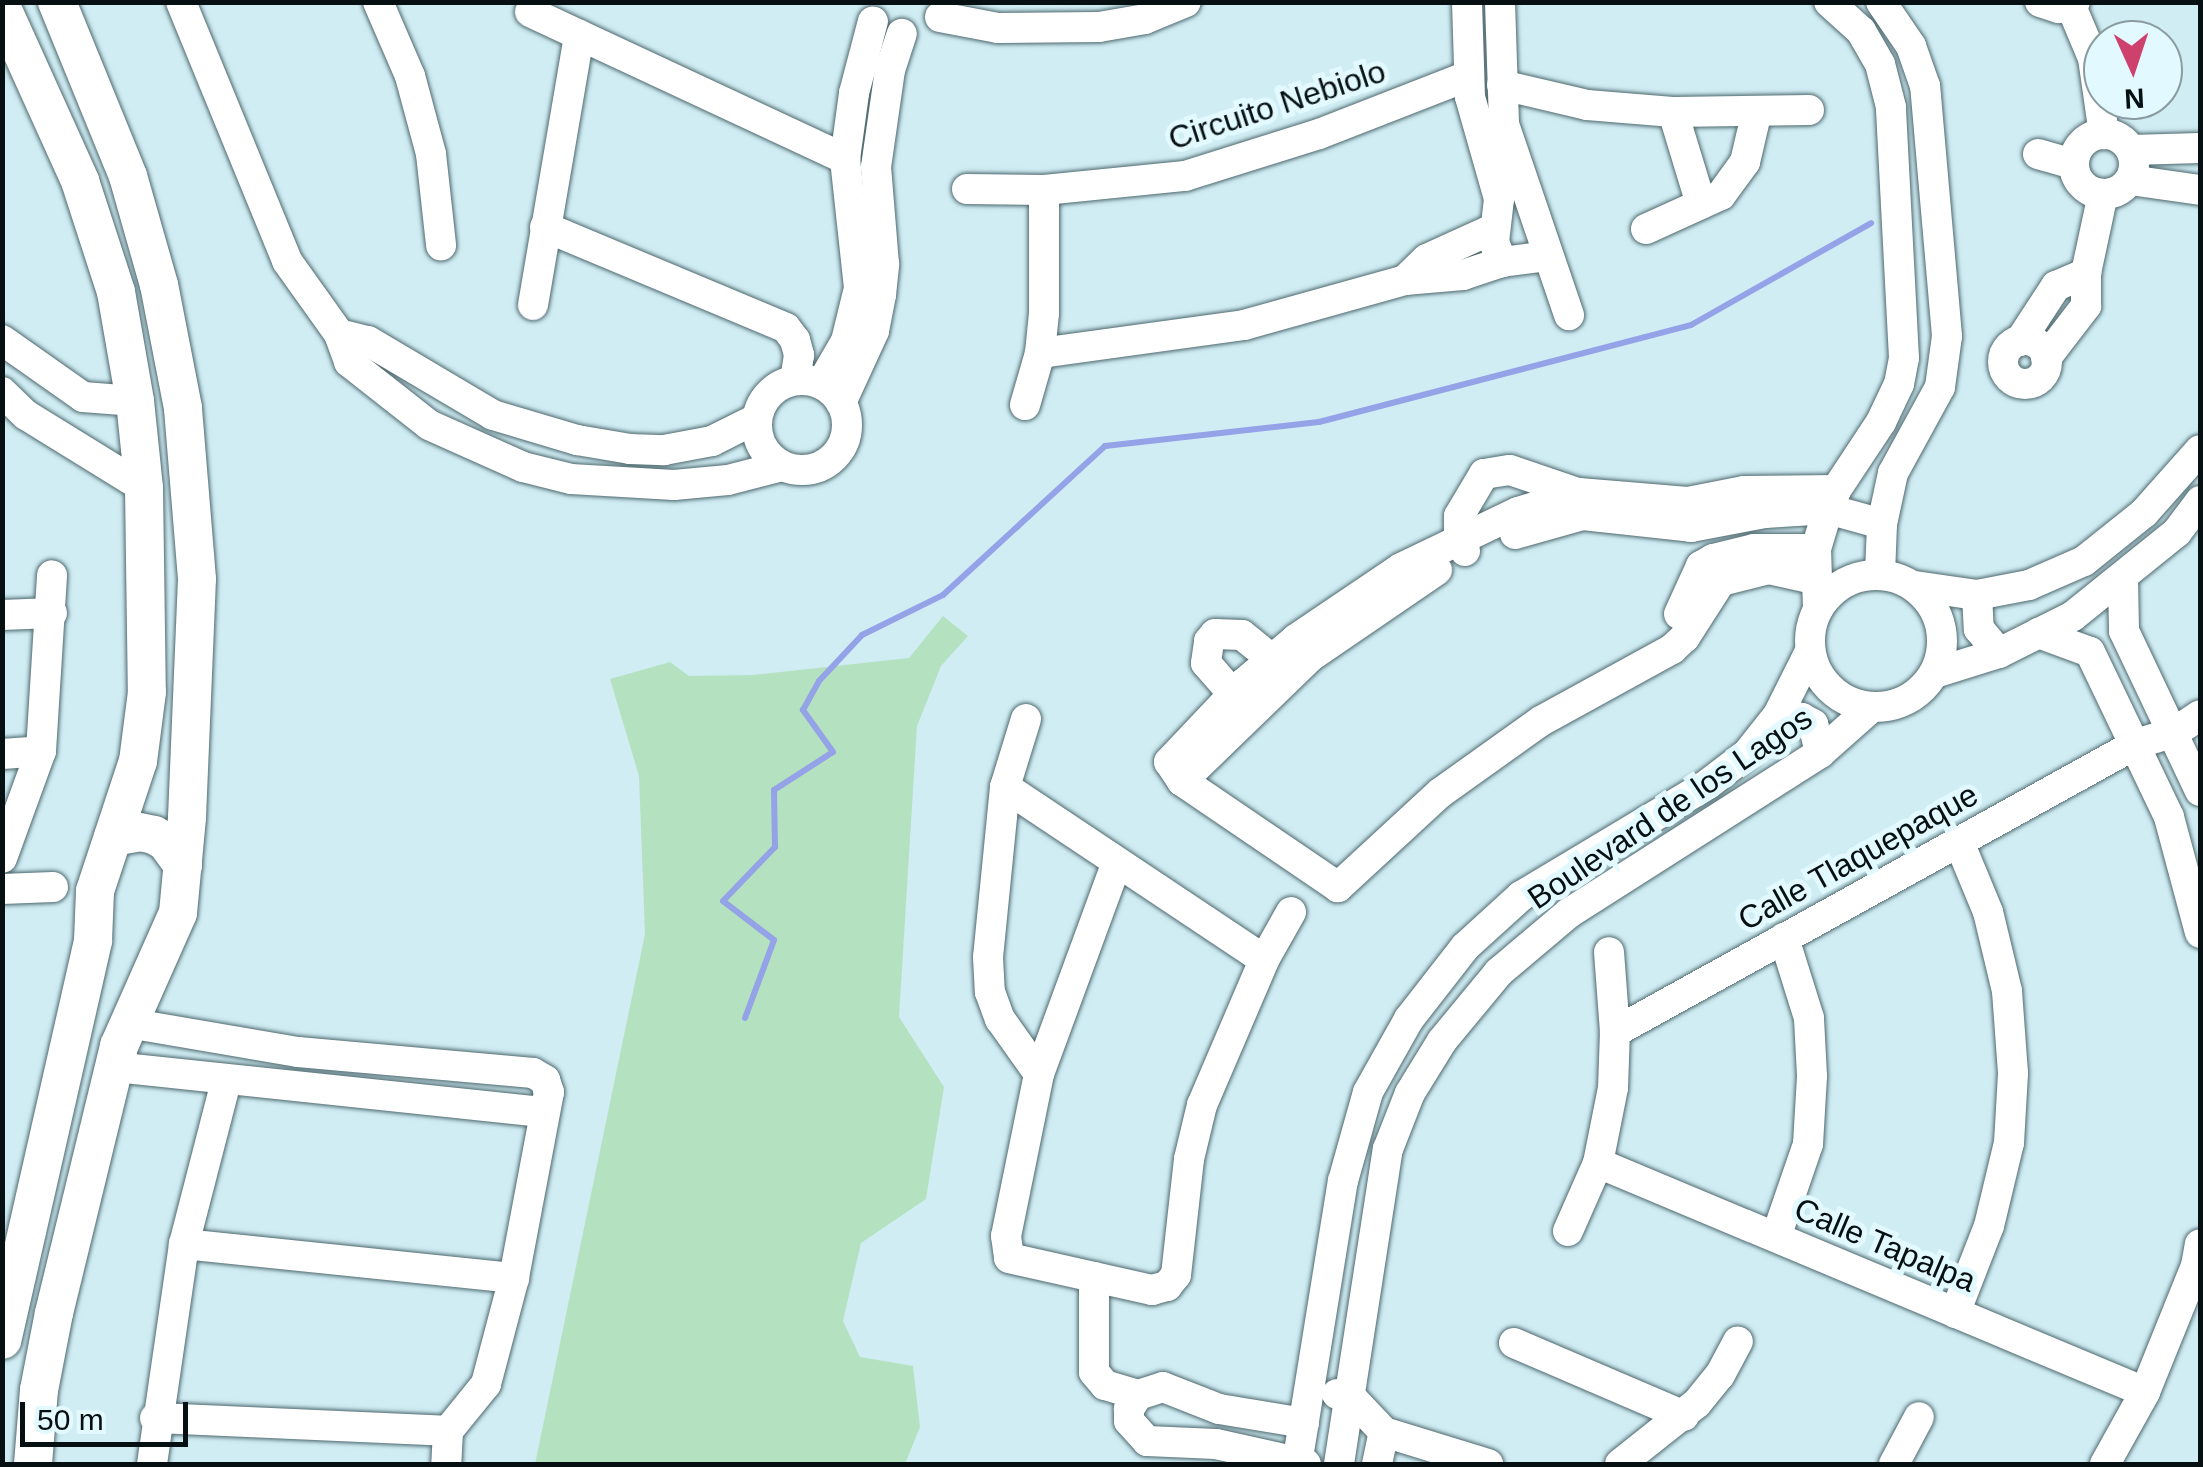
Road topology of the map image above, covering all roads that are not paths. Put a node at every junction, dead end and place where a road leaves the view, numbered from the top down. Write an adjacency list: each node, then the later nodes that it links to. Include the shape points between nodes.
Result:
1 (57, 2): 95 (main road, via 128,176 159,285 183,408 197,579)
2 (182, 2): 44 (street, via 266,218 287,261)
3 (378, 2): 37 (street, via 410,76 427,138)
4 (1186, 2): 12 (street, via 1099,27 998,28)
5 (1467, 2): 17 (street)
6 (1500, 2): 18 (street)
7 (1829, 2): 57 (street, via 1861,31 1880,64 1891,106 1904,358 1900,384)
8 (1881, 2): 61 (street, via 1911,46 1924,86 1947,336 1940,387 1893,473)
9 (2040, 2): 10 (street)
10 (2073, 4): 23 (street, via 2093,58)
11 (2, 8): 49 (main road, via 80,181 116,292)
12 (944, 10): 15 (street, via 936,25)
13 (530, 12): 16 (street)
14 (868, 12): 15 (street); 27 (street)
15 (902, 34): 47 (street, via 876,167 884,264 874,331)
16 (579, 35): 27 (street); 34 (street)
17 (1468, 76): 22 (street); 31 (street, Circuito Nebiolo, via 1319,134 1185,176)
18 (1502, 84): 21 (street, via 1587,106); 22 (street)
19 (1758, 110): 20 (street); 21 (street); 33 (street, via 1734,180)
20 (1809, 110)
21 (1672, 112): 33 (street)
22 (1490, 125): 35 (street, via 1500,199); 38 (street)
23 (2104, 134): 25 (street); 28 (street, via 2083,143)
24 (2200, 148): 25 (street)
25 (2131, 150): 30 (street, via 2135,165)
26 (2038, 154): 28 (street)
27 (845, 159): 47 (street, via 858,288 846,341)
28 (2074, 164): 30 (street, via 2082,185)
29 (966, 188): 31 (street, Circuito Nebiolo)
30 (2116, 188): 32 (street); 40 (street)
31 (1044, 190): 46 (street)
32 (2200, 190)
33 (1702, 204): 36 (street)
34 (545, 227): 42 (street); 47 (street, via 786,328)
35 (1495, 228): 39 (street); 41 (street, via 1427,259)
36 (1646, 229)
37 (441, 245)
38 (1547, 256): 39 (street); 43 (street)
39 (1502, 262): 41 (street, via 1464,275)
40 (2086, 273): 40 (street, via 2086,306 2046,358 2040,379 2018,384 2003,368 2009,346 2020,341 2056,286)
41 (1405, 280): 46 (street, via 1244,325)
42 (533, 305)
43 (1569, 315)
44 (339, 334): 51 (street, via 368,341); 53 (street, via 348,362 429,425)
45 (2, 340): 49 (street, via 83,397)
46 (1040, 353): 50 (street)
47 (819, 389): 52 (street, via 769,394); 55 (street, via 846,431 835,456 816,468)
48 (2, 392): 56 (street, via 26,415)
49 (136, 400): 56 (main road)
50 (1026, 405)
51 (492, 415): 52 (street, via 630,450 712,441); 53 (street)
52 (756, 419): 55 (street, via 762,447)
53 (476, 448): 55 (street, via 523,467 620,484 728,480)
54 (2200, 450): 69 (street, via 2144,513 2084,561 2029,585)
55 (782, 466)
56 (144, 488): 91 (main road, via 147,692 138,761)
57 (1832, 500): 60 (street, via 1744,491); 61 (street); 67 (street)
58 (2200, 501): 66 (street, via 2177,532)
59 (1581, 504): 60 (street); 62 (street); 62 (street, via 1510,470 1484,474 1459,516)
60 (1690, 514): 65 (street)
61 (1882, 524): 63 (street)
62 (1462, 545): 70 (street)
63 (1880, 574): 67 (street, via 1844,582); 68 (street)
64 (52, 575): 71 (street)
65 (1706, 578): 67 (street, via 1754,548); 80 (street, via 1658,639 1531,704 1460,754 1322,878 1182,780)
66 (2123, 578): 73 (street); 74 (street)
67 (1816, 579): 75 (street)
68 (1916, 586): 69 (street); 79 (street, via 1930,600 1944,636)
69 (1978, 595): 77 (street, via 1979,629)
70 (1356, 610): 78 (street); 80 (street)
71 (52, 613): 72 (street); 86 (street)
72 (2, 614)
73 (2124, 631): 76 (street); 84 (street)
74 (2038, 634): 76 (street); 77 (street)
75 (1810, 651): 81 (street, via 1831,690); 82 (street, Boulevard de los Lagos)
76 (2090, 652): 85 (street)
77 (1999, 653): 79 (street)
78 (1272, 659): 80 (street); 80 (street, via 1242,635 1216,634 1209,641 1206,663)
79 (1935, 674): 81 (street, via 1908,699)
80 (1246, 692)
81 (1872, 707): 87 (street, Boulevard de los Lagos)
82 (1778, 715): 87 (street, via 1813,724); 124 (street, Boulevard de los Lagos, via 1747,754 1708,784 1522,896 1465,947 1409,1019 1368,1092 1343,1180)
83 (1026, 719): 89 (street)
84 (2188, 723): 85 (street, Calle Tlaquepaque); 90 (street)
85 (2136, 744): 92 (street, Calle Tlaquepaque); 99 (street, via 2169,816)
86 (41, 751): 88 (street); 93 (street)
87 (1820, 753): 127 (street, Boulevard de los Lagos, via 1570,913 1499,972 1442,1041 1410,1093 1388,1149)
88 (2, 754)
89 (1005, 787): 94 (street); 109 (street, via 990,992 1000,1019)
90 (2200, 790)
91 (113, 837): 95 (main road, via 154,835); 101 (main road, via 95,892)
92 (1959, 842): 100 (street, Calle Tlaquepaque); 120 (street, via 1988,912 2008,991 2014,1073 2009,1144 1993,1209)
93 (2, 858)
94 (1116, 862): 104 (street); 109 (street)
95 (183, 865): 103 (main road, via 178,913)
96 (53, 887): 97 (street)
97 (2, 889)
98 (1291, 912): 104 (street)
99 (2200, 934)
100 (1784, 938): 106 (street, Calle Tlaquepaque); 115 (street, via 1808,1018 1812,1076 1808,1144)
101 (93, 941): 103 (main road, via 121,958); 121 (main road)
102 (1609, 952): 106 (street)
103 (158, 953): 105 (main road)
104 (1264, 960): 118 (street, via 1202,1106 1176,1275 1168,1286 1152,1290)
105 (128, 1022): 107 (street); 108 (main road)
106 (1615, 1032): 113 (street)
107 (298, 1052): 111 (street); 112 (street, via 533,1073 549,1092)
108 (114, 1067): 110 (street); 136 (main road, via 54,1313)
109 (1039, 1074): 118 (street, via 1005,1248 1009,1258)
110 (226, 1082): 111 (street); 116 (street)
111 (292, 1088): 112 (street)
112 (544, 1112): 119 (street)
113 (1598, 1163): 114 (street); 115 (street, Calle Tapalpa)
114 (1568, 1231)
115 (1776, 1238): 120 (street, Calle Tapalpa)
116 (184, 1244): 119 (street); 130 (street)
117 (2199, 1260): 125 (street)
118 (1094, 1277): 126 (street, via 1094,1372 1106,1385)
119 (514, 1278): 132 (street, via 486,1384)
120 (1955, 1312): 125 (street, Calle Tapalpa)
121 (2, 1340)
122 (1738, 1341): 128 (street, via 1720,1376)
123 (1514, 1344): 128 (street)
124 (1309, 1389): 127 (street); 131 (street, Boulevard de los Lagos)
125 (2144, 1392): 144 (street)
126 (1138, 1395): 131 (street, via 1163,1387 1219,1410); 134 (street, via 1129,1420)
127 (1350, 1396): 133 (street); 140 (street, Boulevard de los Lagos)
128 (1684, 1416): 142 (street)
129 (1919, 1417): 143 (street)
130 (155, 1418): 132 (street); 137 (street)
131 (1304, 1422): 139 (street, Boulevard de los Lagos)
132 (448, 1430): 138 (street)
133 (1384, 1432): 135 (street); 141 (street)
134 (1159, 1454): 139 (street, via 1216,1444)
135 (1470, 1462)
136 (33, 1464)
137 (152, 1464)
138 (446, 1464)
139 (1301, 1464)
140 (1339, 1464)
141 (1377, 1464)
142 (1620, 1464)
143 (1894, 1464)
144 (2104, 1464)

